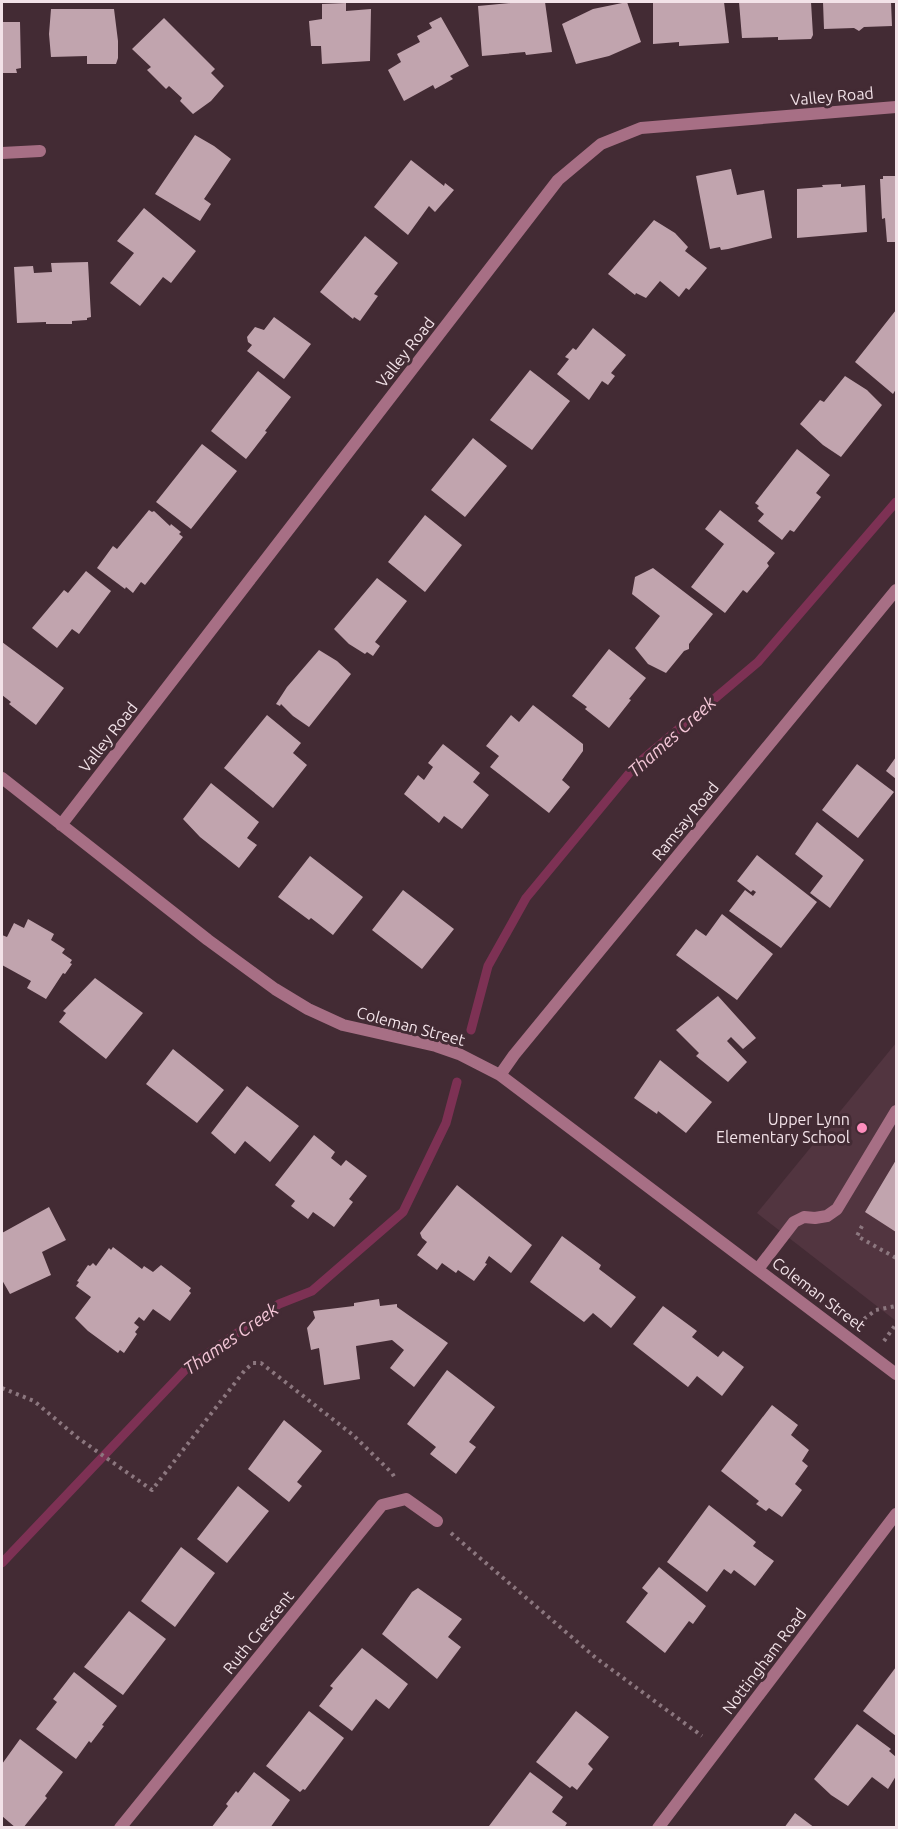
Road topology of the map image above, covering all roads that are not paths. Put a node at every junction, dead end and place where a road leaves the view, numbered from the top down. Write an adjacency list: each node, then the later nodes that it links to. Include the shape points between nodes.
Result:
1 (897, 107): 6 (street, Valley Road, via 641,128 601,144 558,180)
2 (40, 151): 3 (street)
3 (2, 153)
4 (897, 590): 7 (street, Ramsay Road)
5 (2, 778): 6 (street, Coleman Street)
6 (61, 825): 7 (street, Coleman Street, via 208,940 308,1009 343,1024 443,1048)
7 (500, 1075): 9 (street, Coleman Street)
8 (897, 1111): 9 (street, via 837,1209 827,1216 804,1217 794,1222)
9 (758, 1269): 10 (street, Coleman Street)
10 (897, 1374)
11 (897, 1514): 14 (street, Nottingham Road)
12 (437, 1521): 13 (street, Ruth Crescent, via 406,1499 382,1505)
13 (120, 1827)
14 (658, 1827)

